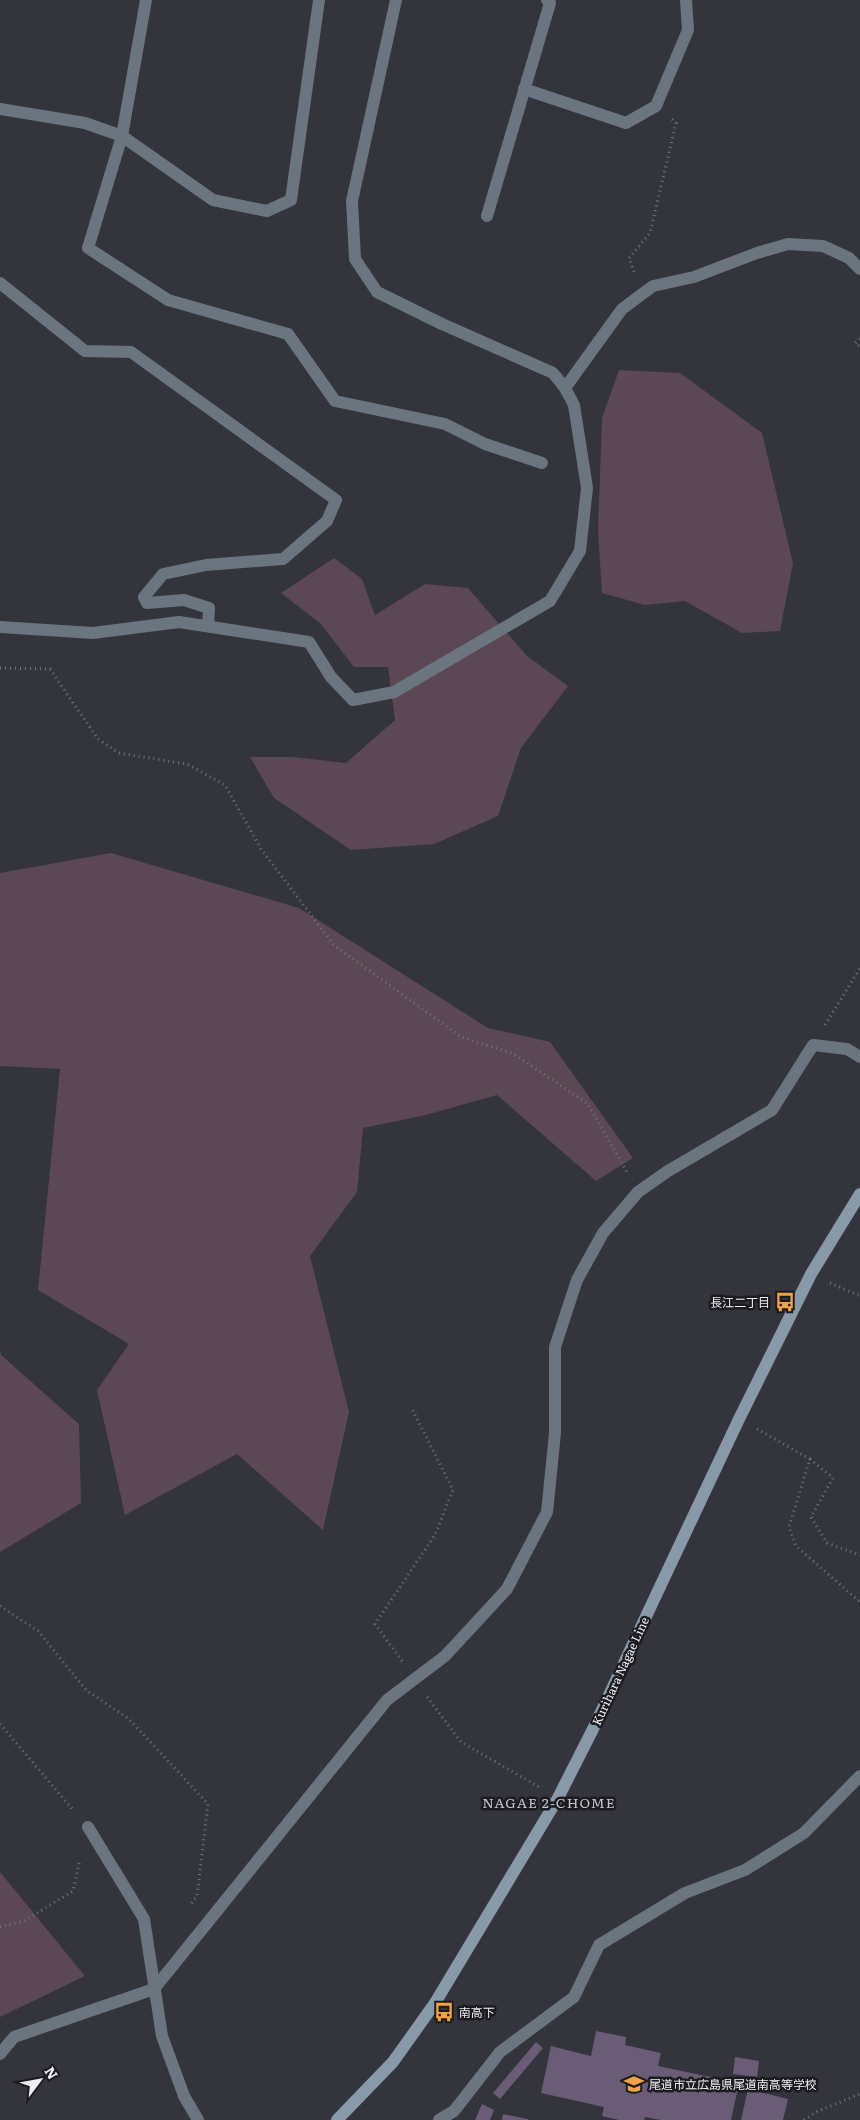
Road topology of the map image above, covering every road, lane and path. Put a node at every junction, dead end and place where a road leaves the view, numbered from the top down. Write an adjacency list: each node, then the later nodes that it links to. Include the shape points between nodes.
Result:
1 (146, 0): 9 (street)
2 (319, 0): 9 (street, via 291,200 267,211 214,200)
3 (396, 0): 16 (street, via 352,201 354,259 376,292 553,373)
4 (547, 0): 6 (street, via 550,3)
5 (686, 0): 7 (street, via 688,30)
6 (524, 89): 7 (street, via 626,123); 10 (street)
7 (656, 106): 13 (path, via 676,123 650,232 629,258)
8 (0, 109): 9 (street, via 85,123)
9 (122, 136): 17 (street, via 88,248 168,300 288,334 335,401 445,424 485,444)
10 (487, 216)
11 (860, 269): 13 (street, via 849,258 823,246 788,244 694,278 653,286)
12 (0, 283): 18 (street, via 85,351 131,352 336,500 327,521 283,559 206,565 163,574 144,597 147,604 184,600 209,608)
13 (641, 295): 16 (street, via 622,309)
14 (860, 339): 15 (path, via 855,343)
15 (860, 347)
16 (565, 388): 18 (street, via 574,405 587,488 580,551 550,600 394,692 353,700 331,676 309,642)
17 (542, 463)
18 (208, 626): 19 (street, via 180,622 93,633)
19 (0, 627)
20 (0, 668): 24 (path, via 50,668 98,739 119,753 187,764 225,785 261,848 334,945 461,1037 514,1054 588,1104)
21 (860, 968): 22 (path)
22 (813, 1045): 23 (street, via 847,1049); 24 (street, via 772,1110)
23 (860, 1057)
24 (638, 1192): 34 (street, via 603,1233 577,1280 555,1347 555,1433 547,1512 507,1589 445,1656)
25 (860, 1194): 26 (main road, Kurihara Nagae Line)
26 (811, 1274): 27 (path); 29 (main road, Kurihara Nagae Line)
27 (860, 1296)
28 (411, 1407): 34 (path, via 453,1490 435,1535 376,1624)
29 (739, 1419): 30 (path); 37 (main road, Kurihara Nagae Line)
30 (810, 1459): 31 (path, via 833,1478 811,1517 827,1543); 32 (path, via 789,1527 796,1546)
31 (860, 1555)
32 (860, 1602)
33 (0, 1606): 39 (path, via 38,1631 86,1690 129,1719 208,1804 197,1896)
34 (414, 1679): 37 (path, via 461,1742); 41 (street, via 387,1700)
35 (0, 1724): 38 (path)
36 (860, 1776): 46 (street, via 804,1833 745,1870 685,1892 599,1945 574,1997 500,2052 454,2111)
37 (558, 1798): 45 (main road, Kurihara Nagae Line, via 435,2003 393,2062)
38 (88, 1827): 40 (path, via 73,1891 24,1921); 41 (street, via 144,1919)
39 (186, 1910)
40 (0, 1927)
41 (154, 1989): 42 (street, via 14,2037); 44 (street, via 162,2036 184,2096)
42 (0, 2054)
43 (860, 2094): 47 (path)
44 (198, 2120)
45 (337, 2120)
46 (439, 2120)
47 (804, 2120)

